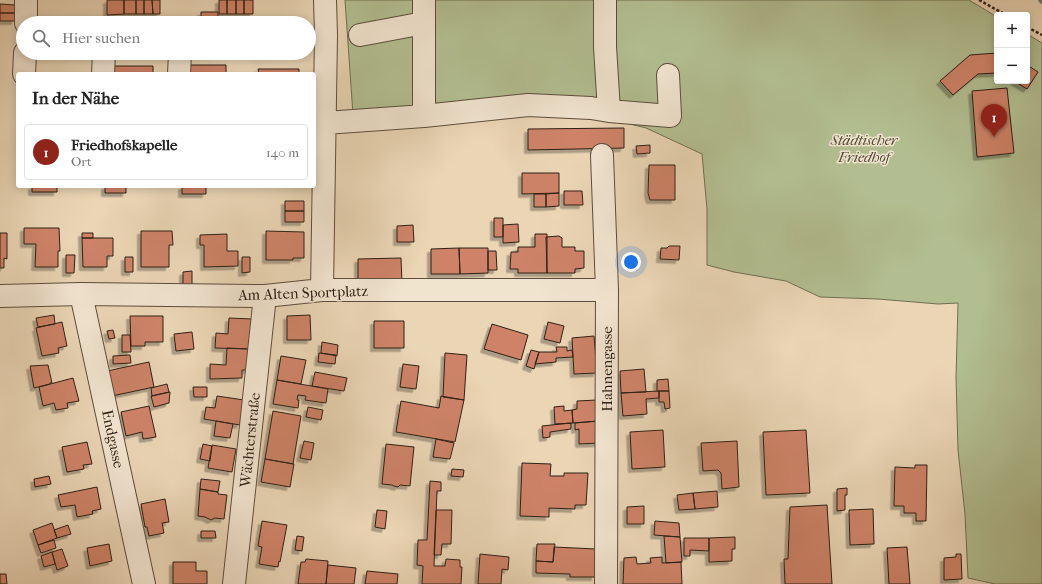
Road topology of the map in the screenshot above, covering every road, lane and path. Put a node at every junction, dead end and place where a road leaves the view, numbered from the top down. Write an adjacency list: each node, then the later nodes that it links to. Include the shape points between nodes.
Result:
1 (26, 0): 7 (street)
2 (325, 0): 10 (street)
3 (424, 0): 8 (street)
4 (605, 0): 20 (street)
5 (980, 0): 6 (path)
6 (1001, 12)
7 (26, 16)
8 (424, 23): 12 (street); 21 (street)
9 (1030, 29): 11 (path)
10 (317, 35): 22 (street)
11 (1042, 35)
12 (360, 36)
13 (25, 60): 16 (street)
14 (104, 60): 17 (street)
15 (180, 60): 18 (street)
16 (24, 72)
17 (103, 72)
18 (179, 72)
19 (668, 74): 20 (street, via 670,116)
20 (609, 111): 21 (street, via 528,105)
21 (424, 116): 22 (street)
22 (325, 123): 24 (street)
23 (602, 154): 25 (street, Hahnengasse)
24 (322, 290): 25 (street, Am Alten Sportplatz); 28 (street, Am Alten Sportplatz)
25 (607, 290): 31 (street, Hahnengasse)
26 (81, 294): 27 (street, Am Alten Sportplatz); 28 (street, Am Alten Sportplatz); 29 (street, Endgasse)
27 (0, 296)
28 (265, 296): 30 (street, Wächterstraße)
29 (144, 584)
30 (234, 584)
31 (606, 584)

